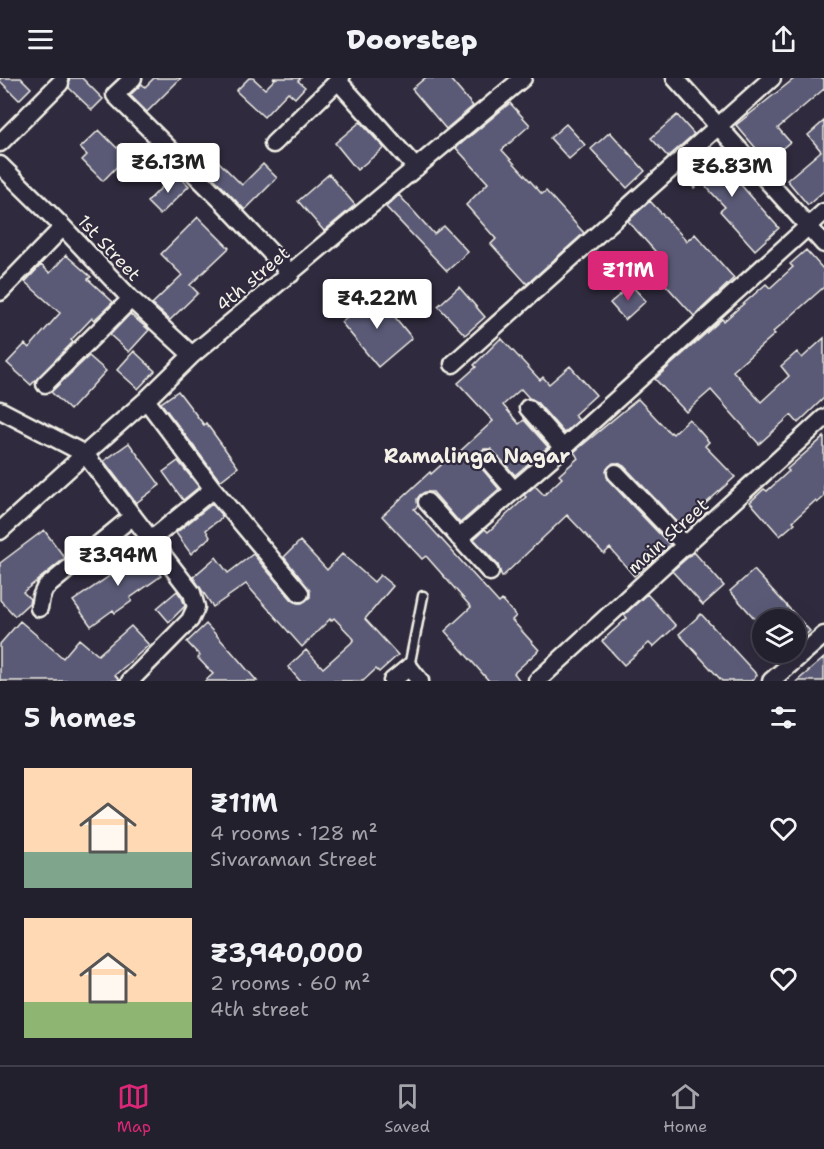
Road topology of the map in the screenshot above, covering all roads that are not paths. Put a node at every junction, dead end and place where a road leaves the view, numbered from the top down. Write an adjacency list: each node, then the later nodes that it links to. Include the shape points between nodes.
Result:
1 (133, 78): 16 (street, via 115,95)
2 (523, 78): 11 (street, 4th street)
3 (675, 78): 7 (street)
4 (772, 78): 7 (street)
5 (340, 80): 9 (street); 11 (street)
6 (60, 83): 8 (street)
7 (719, 126): 13 (street); 20 (street)
8 (0, 143)
9 (273, 144)
10 (0, 165): 14 (street, 1st Street)
11 (416, 168): 16 (street, 4th street)
12 (824, 212): 13 (street)
13 (808, 225): 15 (street); 26 (street)
14 (63, 227): 17 (street); 18 (street, 1st Street)
15 (824, 244)
16 (291, 274): 19 (street, 4th street)
17 (0, 292)
18 (131, 299): 19 (street, 1st Street); 21 (street)
19 (192, 355): 22 (street, 4th street)
20 (453, 364)
21 (45, 384)
22 (146, 400): 27 (street, 4th street); 30 (street)
23 (528, 408): 26 (street)
24 (0, 410): 27 (street)
25 (824, 418): 37 (street, main Street)
26 (563, 448): 31 (street)
27 (86, 454): 33 (street); 34 (street, 4th street)
28 (487, 459): 31 (street)
29 (616, 473): 37 (street)
30 (213, 489): 36 (street); 39 (street)
31 (514, 490): 35 (street)
32 (427, 502): 35 (street)
33 (133, 516): 36 (street); 41 (street, via 45,588)
34 (0, 531)
35 (459, 538): 38 (street)
36 (152, 539): 44 (street, via 192,593 195,607 190,620)
37 (686, 546): 47 (street, main Street)
38 (490, 572)
39 (300, 593)
40 (423, 596): 43 (lane)
41 (39, 608)
42 (824, 635): 48 (street)
43 (409, 667): 45 (street); 46 (street)
44 (130, 681)
45 (392, 681)
46 (420, 681)
47 (537, 681)
48 (771, 681)

